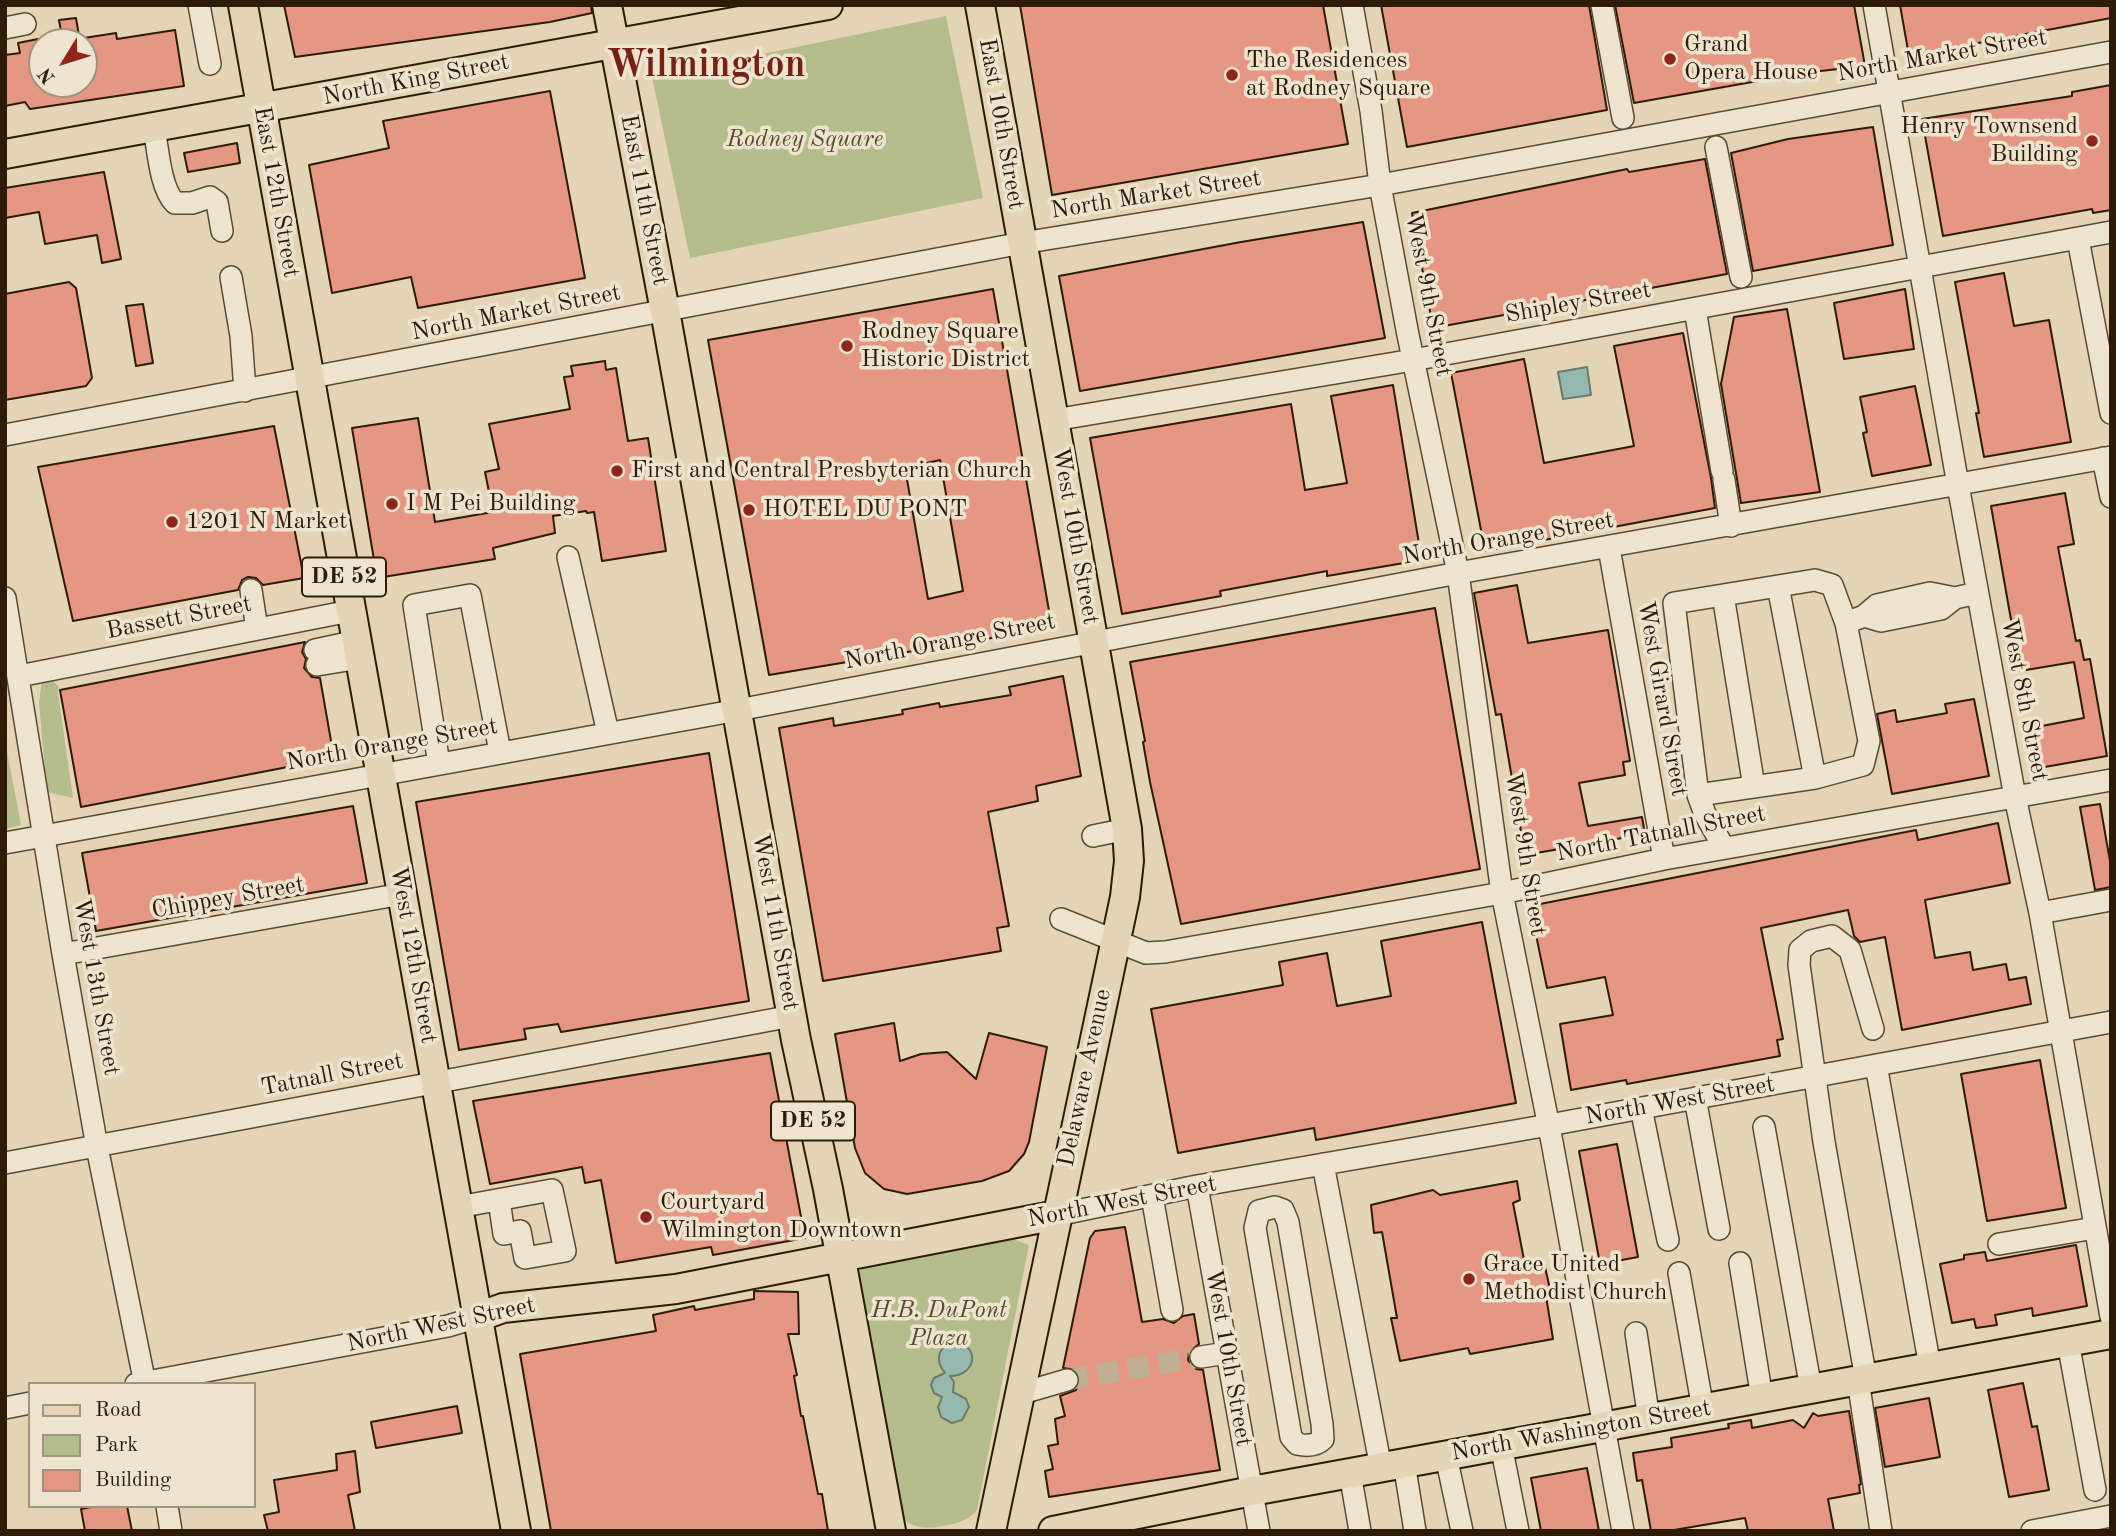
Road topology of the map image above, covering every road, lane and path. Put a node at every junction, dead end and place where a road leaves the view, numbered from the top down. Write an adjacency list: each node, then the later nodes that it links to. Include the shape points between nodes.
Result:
1 (199, 5): 11 (street)
2 (243, 5): 13 (main road, East 12th Street / DE 52)
3 (607, 5): 9 (main road, East 11th Street / DE 52)
4 (828, 5): 9 (main road, North King Street)
5 (980, 5): 22 (main road, East 10th Street)
6 (1352, 5): 18 (street, West 9th Street)
7 (1602, 5): 14 (street)
8 (1874, 5): 12 (street, West 8th Street)
9 (614, 43): 13 (main road, North King Street); 27 (main road, East 11th Street / DE 52)
10 (2111, 52): 12 (street, North Market Street)
11 (210, 64)
12 (1889, 92): 18 (street, North Market Street); 23 (street, West 8th Street)
13 (261, 108): 15 (main road, North King Street); 29 (main road, East 12th Street / DE 52)
14 (1623, 118)
15 (154, 128): 17 (main road, North King Street); 19 (street, via 170,198 175,203 210,197 217,202)
16 (1716, 147): 25 (street)
17 (5, 154)
18 (1380, 185): 22 (street, North Market Street); 28 (street, West 9th Street)
19 (222, 231)
20 (2111, 232): 21 (street, Shipley Street)
21 (2078, 239): 23 (street, Shipley Street); 31 (street)
22 (1022, 243): 27 (street, North Market Street); 32 (main road, West 10th Street)
23 (1920, 268): 26 (street, Shipley Street); 35 (street, West 8th Street)
24 (231, 277): 30 (street)
25 (1741, 277)
26 (1695, 309): 28 (street, Shipley Street); 37 (street)
27 (665, 311): 29 (street, North Market Street); 53 (main road, West 11th Street / DE 52)
28 (1413, 360): 32 (street, Shipley Street); 40 (street, West 9th Street)
29 (310, 379): 30 (street, North Market Street); 46 (main road, West 12th Street / DE 52)
30 (245, 391): 33 (street, North Market Street)
31 (2111, 413)
32 (1054, 420): 49 (main road, West 10th Street)
33 (5, 435)
34 (2107, 457): 35 (street, North Orange Street); 36 (street)
35 (1958, 485): 37 (street, North Orange Street); 43 (street, West 8th Street)
36 (2111, 497)
37 (1731, 526): 38 (street, North Orange Street)
38 (1609, 548): 40 (street, North Orange Street); 68 (street, West Girard Street)
39 (568, 557): 54 (street)
40 (1458, 573): 49 (street, North Orange Street); 69 (street, West 9th Street)
41 (1777, 586): 44 (street); 47 (street, via 1815,580 1832,585); 58 (street)
42 (251, 590): 48 (street)
43 (1978, 593): 47 (street, via 1955,598 1930,593 1877,606); 62 (street, West 8th Street)
44 (1723, 595): 60 (street); 61 (street, via 1674,603)
45 (5, 598): 52 (street, West 13th Street)
46 (350, 611): 48 (street, Bassett Street); 50 (main road, West 12th Street / DE 52)
47 (1855, 620): 58 (street, via 1869,741 1863,765)
48 (257, 629): 52 (street, Bassett Street)
49 (1094, 641): 53 (street, North Orange Street); 63 (main road, West 10th Street)
50 (358, 650): 51 (street); 57 (main road, West 12th Street / DE 52)
51 (316, 657)
52 (19, 676): 64 (street, West 13th Street)
53 (738, 710): 54 (street, North Orange Street); 76 (main road, West 11th Street / DE 52)
54 (608, 733): 55 (street, North Orange Street)
55 (500, 752): 56 (street, North Orange Street); 56 (street, via 470,595 414,605)
56 (439, 764): 57 (street, North Orange Street)
57 (381, 774): 64 (street, North Orange Street); 70 (main road, West 12th Street / DE 52)
58 (1815, 778): 60 (street)
59 (2111, 780): 62 (street, North Tatnall Street)
60 (1754, 787): 61 (street)
61 (1699, 794): 67 (street)
62 (2015, 797): 67 (street, North Tatnall Street); 72 (street, West 8th Street)
63 (1128, 829): 65 (street); 74 (main road, Delaware Avenue, via 1125,897)
64 (44, 836): 66 (street, North Orange Street); 75 (street, West 13th Street)
65 (1094, 836)
66 (5, 843)
67 (1724, 848): 68 (street, North Tatnall Street)
68 (1664, 859): 69 (street, North Tatnall Street)
69 (1502, 892): 74 (street, North Tatnall Street, via 1165,952 1146,953); 85 (street, West 9th Street)
70 (402, 894): 75 (street, Chippey Street); 82 (main road, West 12th Street / DE 52)
71 (2111, 900): 72 (street)
72 (2040, 913): 79 (street, West 8th Street)
73 (1061, 919): 74 (street, North Tatnall Street)
74 (1115, 940): 98 (main road, Delaware Avenue)
75 (63, 954): 87 (street, West 13th Street)
76 (792, 1016): 82 (street, Tatnall Street); 103 (main road, West 11th Street / DE 52)
77 (2111, 1022): 79 (street, North West Street)
78 (1873, 1029): 81 (street, via 1850,950 1832,936 1811,941 1800,950 1799,965)
79 (2059, 1031): 80 (street, North West Street); 94 (street, West 8th Street)
80 (1876, 1065): 81 (street, North West Street); 114 (street)
81 (1814, 1076): 83 (street, North West Street); 116 (street)
82 (435, 1082): 87 (street, Tatnall Street); 96 (main road, West 12th Street / DE 52)
83 (1695, 1098): 84 (street, North West Street); 100 (street)
84 (1641, 1108): 85 (street, North West Street); 101 (street)
85 (1549, 1125): 89 (street, North West Street); 126 (street, West 9th Street)
86 (1764, 1127): 119 (street)
87 (97, 1147): 88 (street, Tatnall Street); 117 (street, West 13th Street)
88 (5, 1163)
89 (1323, 1164): 90 (street, North West Street); 130 (street)
90 (1257, 1176): 91 (street, North West Street); 97 (street)
91 (1197, 1186): 92 (street, North West Street); 112 (street, West 10th Street)
92 (1152, 1196): 98 (street, North West Street); 106 (street)
93 (2111, 1196): 94 (street)
94 (2089, 1199): 99 (street, West 8th Street)
95 (499, 1200): 96 (street)
96 (458, 1207): 107 (main road, West 12th Street / DE 52)
97 (1264, 1209): 127 (street, via 1256,1216 1255,1228 1292,1437 1297,1444); 127 (street, via 1283,1210 1290,1234 1324,1432 1319,1443)
98 (1057, 1215): 103 (main road, North West Street); 120 (main road, Delaware Avenue)
99 (2095, 1228): 102 (street); 108 (street, West 8th Street)
100 (1719, 1229)
101 (1668, 1240)
102 (1999, 1244)
103 (841, 1257): 107 (main road, North West Street, via 676,1289 503,1308); 139 (main road, West 11th Street / DE 52)
104 (1740, 1264): 121 (street)
105 (1679, 1273): 124 (street)
106 (1172, 1310)
107 (478, 1317): 118 (street, North West Street, via 346,1354); 138 (main road, West 12th Street / DE 52)
108 (2111, 1317)
109 (1636, 1333): 125 (street)
110 (2111, 1334): 111 (main road, North Washington Street)
111 (2068, 1342): 114 (main road, North Washington Street); 133 (street)
112 (1227, 1353): 113 (street); 134 (street, West 10th Street)
113 (1201, 1357)
114 (1930, 1367): 116 (main road, North Washington Street)
115 (1067, 1380): 120 (street)
116 (1862, 1380): 119 (main road, North Washington Street); 148 (street)
117 (142, 1382)
118 (149, 1382)
119 (1811, 1389): 121 (main road, North Washington Street)
120 (1019, 1394): 140 (main road, Delaware Avenue)
121 (1762, 1398): 124 (main road, North Washington Street)
122 (28, 1403): 123 (street)
123 (5, 1408)
124 (1703, 1409): 125 (main road, North Washington Street)
125 (1649, 1419): 126 (main road, North Washington Street)
126 (1604, 1427): 128 (main road, North Washington Street); 147 (street, West 9th Street)
127 (1311, 1445): 132 (street)
128 (1502, 1445): 129 (main road, North Washington Street); 146 (street)
129 (1446, 1456): 130 (main road, North Washington Street); 145 (street)
130 (1392, 1465): 131 (main road, North Washington Street); 144 (street)
131 (1350, 1473): 132 (main road, North Washington Street); 143 (street)
132 (1319, 1479): 134 (main road, North Washington Street)
133 (2095, 1490)
134 (1252, 1491): 141 (main road, North Washington Street); 142 (street, West 10th Street)
135 (167, 1508): 137 (street)
136 (2111, 1516): 149 (street)
137 (171, 1531)
138 (516, 1531)
139 (891, 1531)
140 (991, 1531)
141 (1053, 1531)
142 (1259, 1531)
143 (1360, 1531)
144 (1415, 1531)
145 (1462, 1531)
146 (1518, 1531)
147 (1623, 1531)
148 (1881, 1531)
149 (2032, 1531)

